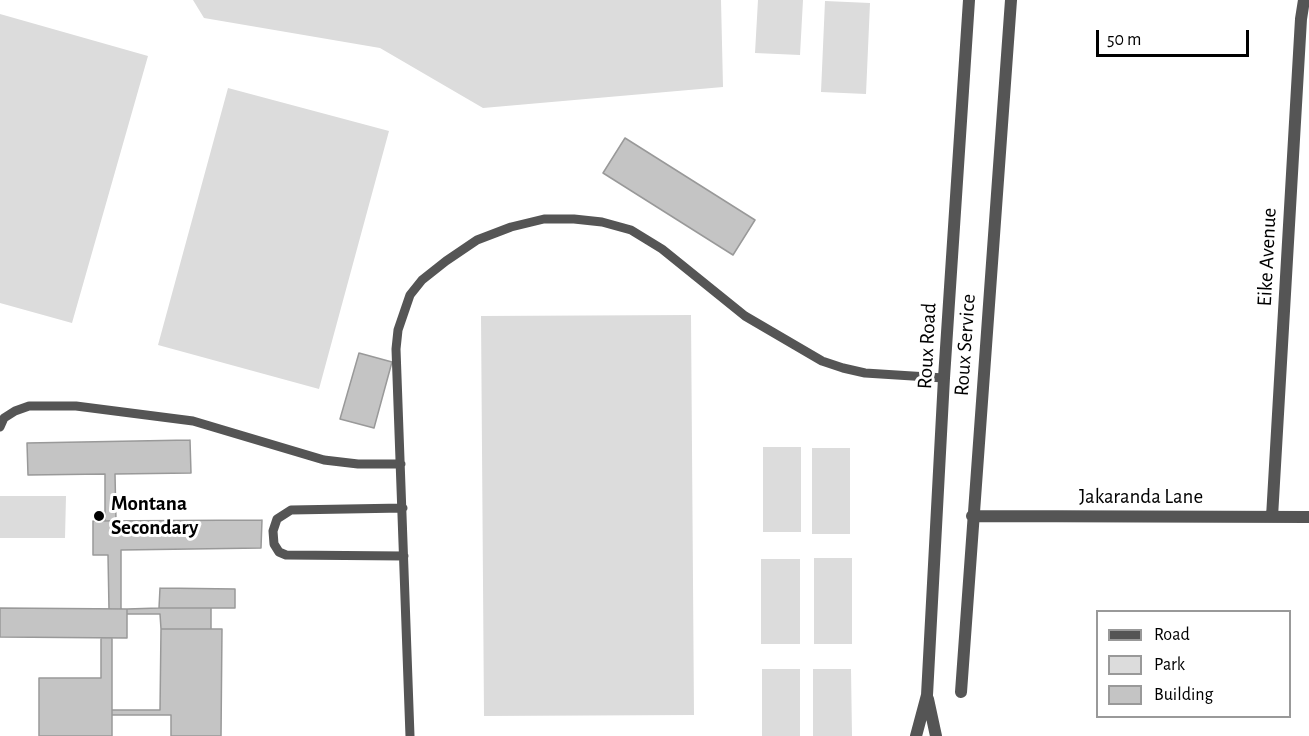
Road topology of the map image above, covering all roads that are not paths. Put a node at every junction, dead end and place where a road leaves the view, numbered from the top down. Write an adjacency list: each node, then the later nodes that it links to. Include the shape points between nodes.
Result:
1 (969, 0): 4 (street, Roux Road)
2 (1011, 0): 8 (street, Roux Service)
3 (1304, 0): 9 (street, Eike Avenue)
4 (944, 378): 6 (lane, via 865,373 822,361 745,316 662,249 631,230 602,222 544,219 477,240 422,280 410,295 396,349); 13 (street, Roux Road)
5 (0, 427): 6 (lane, via 4,418 29,406 76,406 193,421 324,460)
6 (401, 464): 7 (lane)
7 (403, 508): 11 (lane); 11 (lane, via 291,510 277,519 273,531 274,544 286,555)
8 (972, 516): 9 (street, Jakaranda Lane); 12 (street, Roux Service)
9 (1272, 517): 10 (street, Jakaranda Lane)
10 (1309, 518)
11 (404, 556): 14 (lane)
12 (960, 692)
13 (927, 695): 15 (street, Roux Road); 16 (street, Roux Road)
14 (410, 736)
15 (916, 736)
16 (936, 736)

